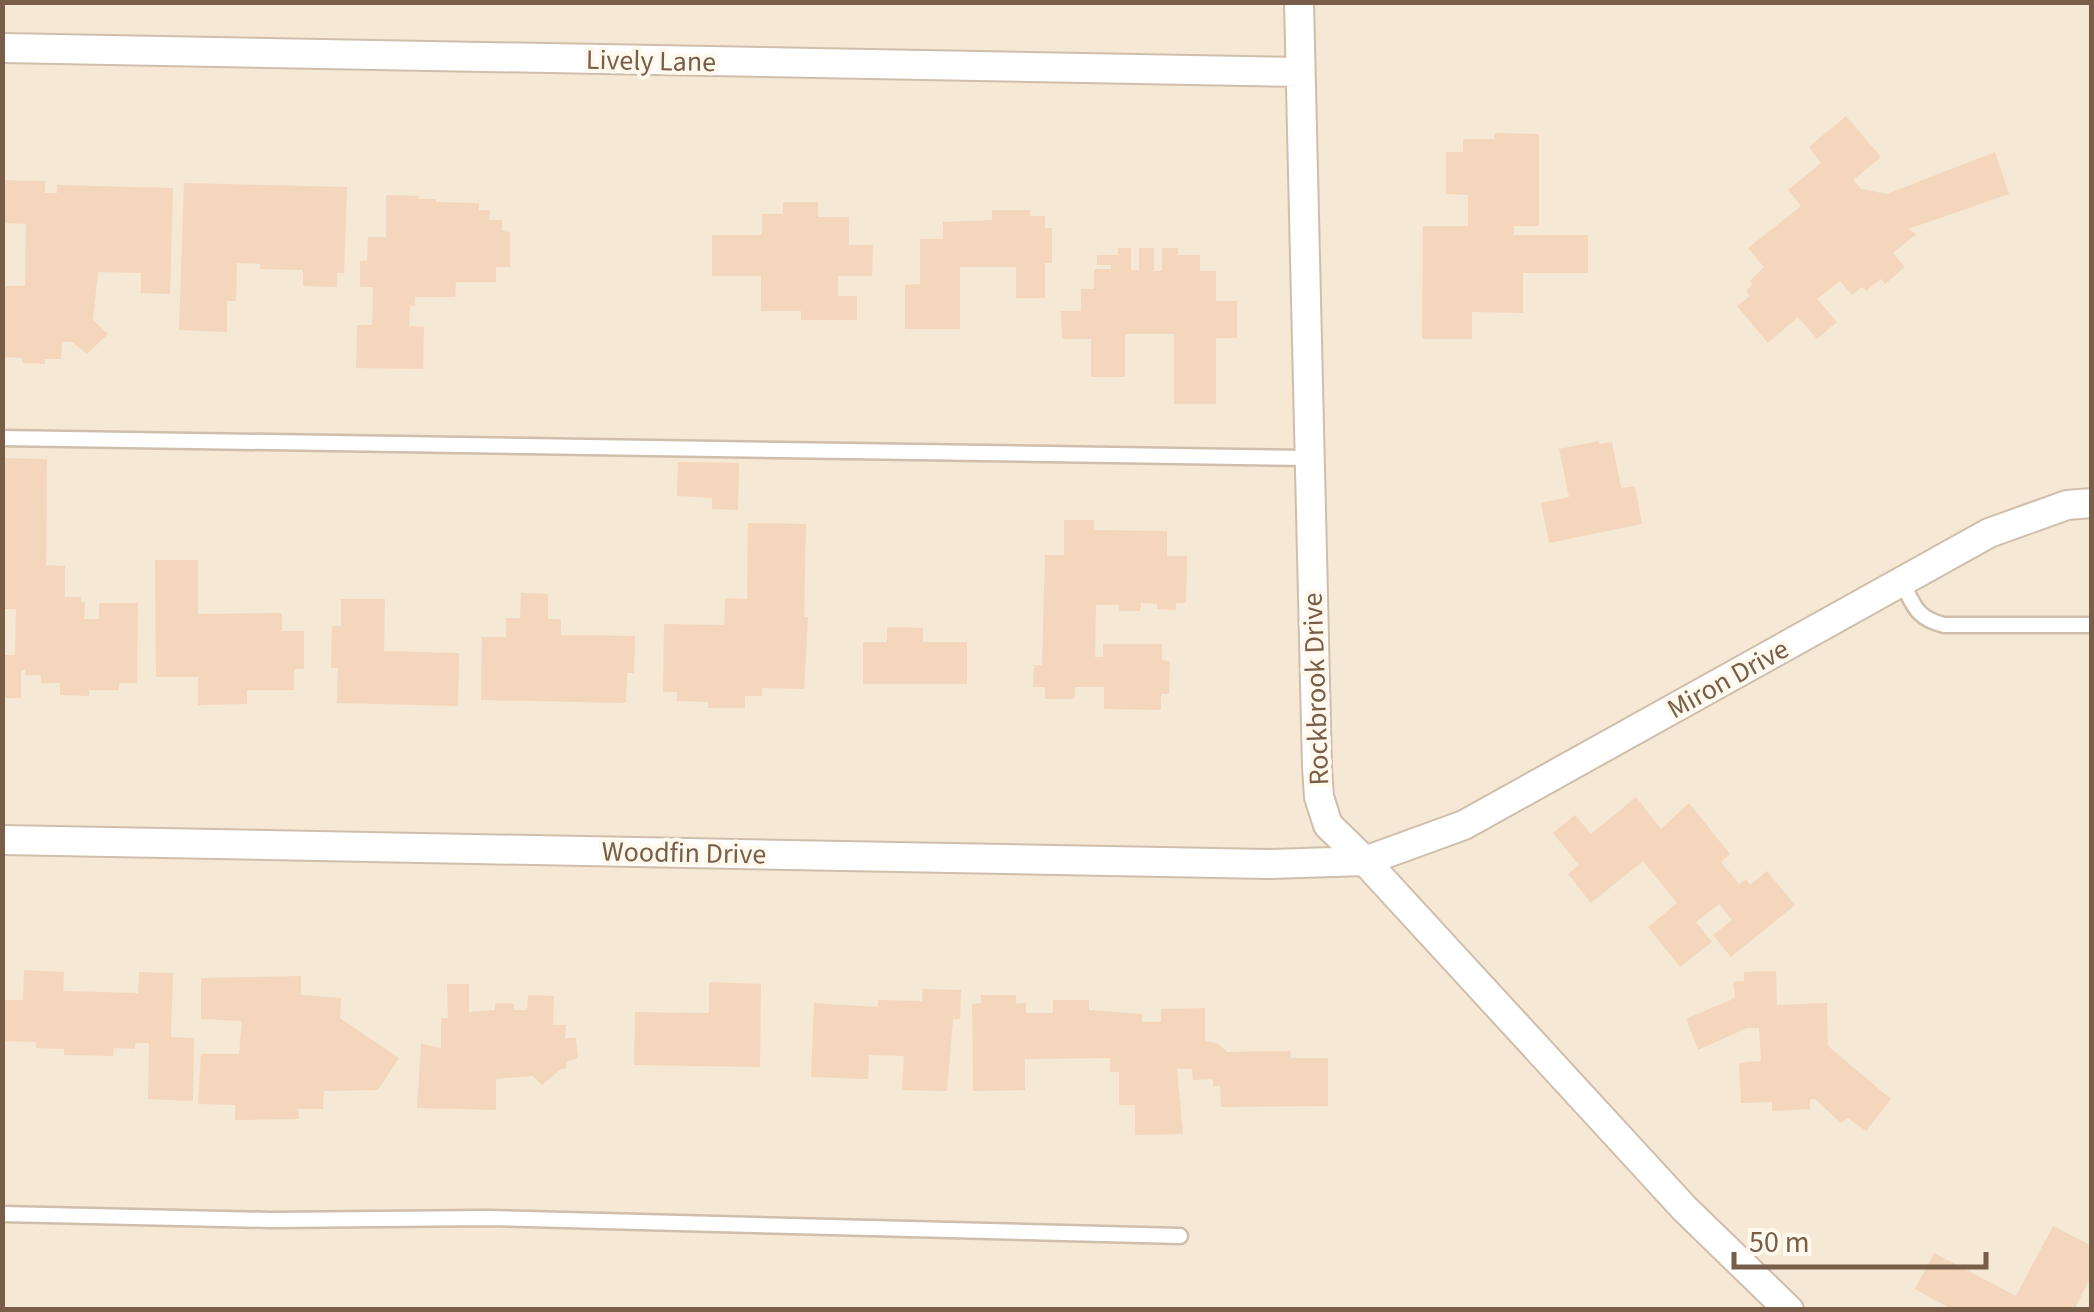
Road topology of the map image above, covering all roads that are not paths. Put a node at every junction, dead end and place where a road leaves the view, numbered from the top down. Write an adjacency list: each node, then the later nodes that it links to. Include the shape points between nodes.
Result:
1 (1299, 2): 3 (street, Rockbrook Drive)
2 (2, 48): 3 (street, Lively Lane)
3 (1299, 72): 5 (street, Rockbrook Drive)
4 (2, 438): 5 (lane)
5 (1309, 458): 10 (street, Rockbrook Drive, via 1319,797 1328,825)
6 (2092, 503): 7 (street, Miron Drive, via 2067,505 1989,533)
7 (1902, 582): 8 (lane, via 1916,612 1944,625); 10 (street, Miron Drive, via 1464,825)
8 (2092, 625)
9 (2, 840): 10 (street, Woodfin Drive)
10 (1365, 861): 13 (street, Rockbrook Drive, via 1684,1208)
11 (2, 1214): 12 (lane, via 486,1218)
12 (1180, 1236)
13 (1789, 1310)

